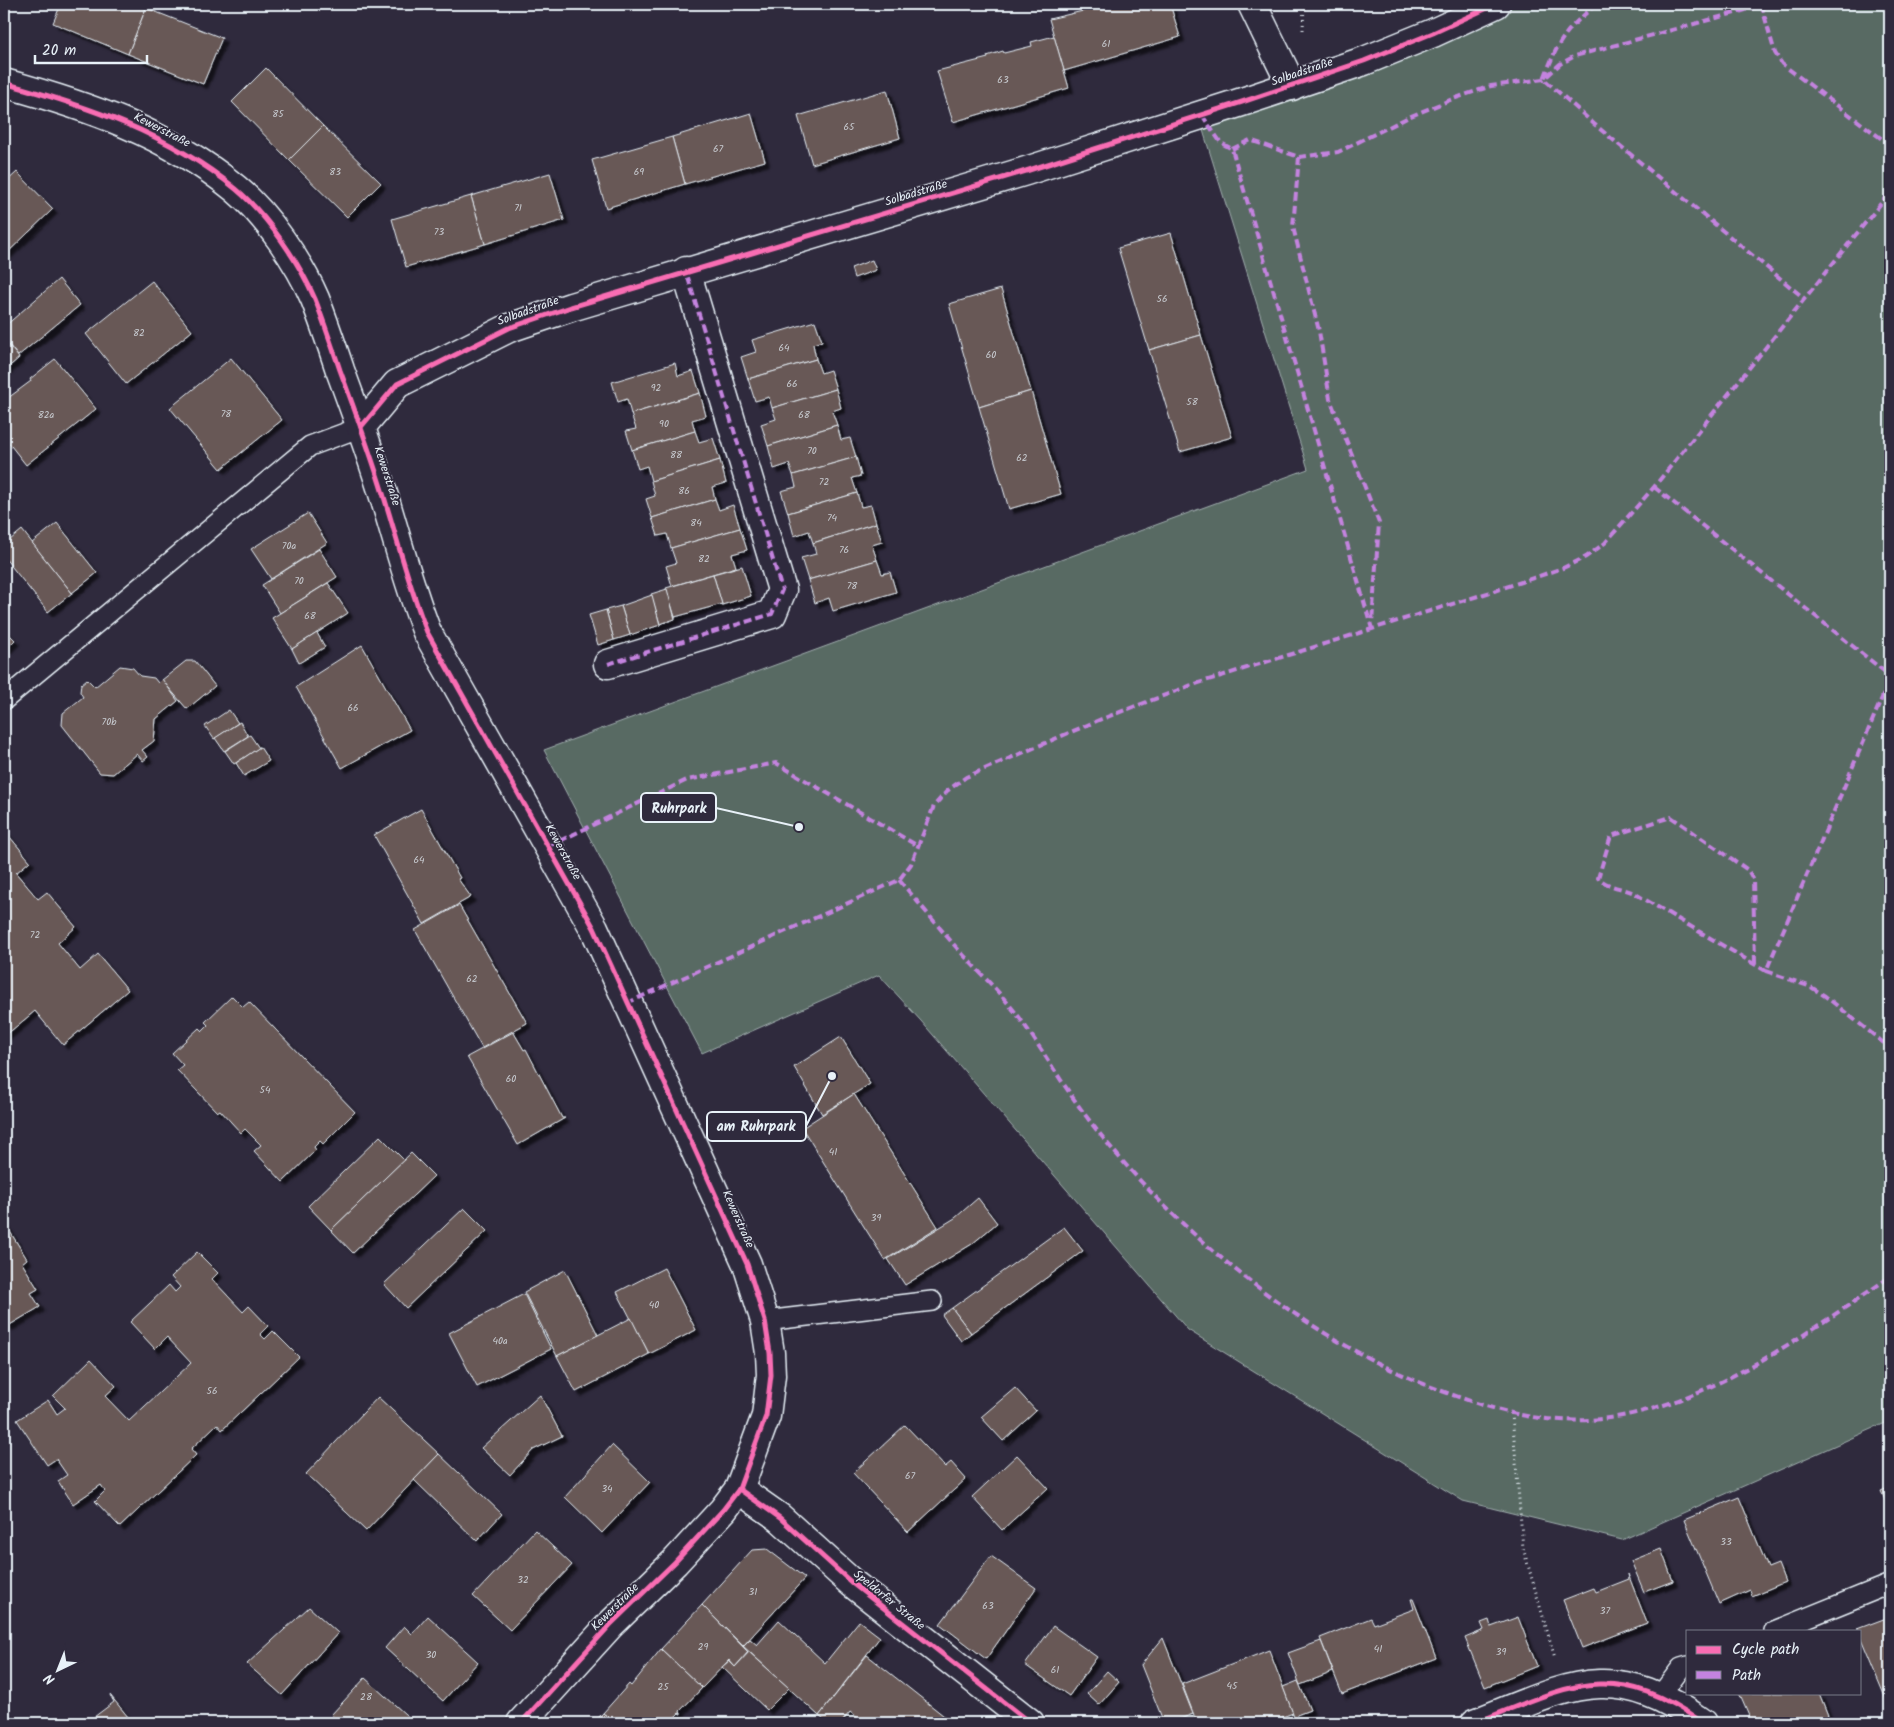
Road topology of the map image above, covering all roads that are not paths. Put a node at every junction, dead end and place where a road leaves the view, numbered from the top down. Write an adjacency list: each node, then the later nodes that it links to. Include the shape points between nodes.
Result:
1 (1252, 4): 4 (street)
2 (1496, 4): 4 (street, Solbadstraße, via 1364,61)
3 (5, 85): 6 (street, Kewerstraße, via 143,129 188,155 237,190 280,240 314,298)
4 (1292, 86): 5 (street, Solbadstraße, via 1026,171)
5 (686, 271): 6 (street, Solbadstraße, via 509,328 467,347 397,384); 7 (street, via 782,590 772,614)
6 (361, 427): 8 (lane, via 310,446); 10 (street, Kewerstraße, via 411,592 427,632 594,928 747,1264)
7 (608, 664)
8 (4, 700)
9 (932, 1300): 10 (lane)
10 (765, 1321): 11 (street, Kewerstraße, via 771,1375 769,1398 760,1435)
11 (739, 1489): 16 (street, Kewerstraße, via 717,1517 610,1624); 17 (street, Speldorfer Straße, via 780,1518 852,1583)
12 (1890, 1584): 13 (lane)
13 (1776, 1630)
14 (1686, 1667): 15 (lane, via 1681,1668)
15 (1660, 1696): 18 (street, via 1627,1685 1590,1684 1568,1688); 19 (street)
16 (521, 1723)
17 (1030, 1723)
18 (1475, 1723)
19 (1703, 1723)

